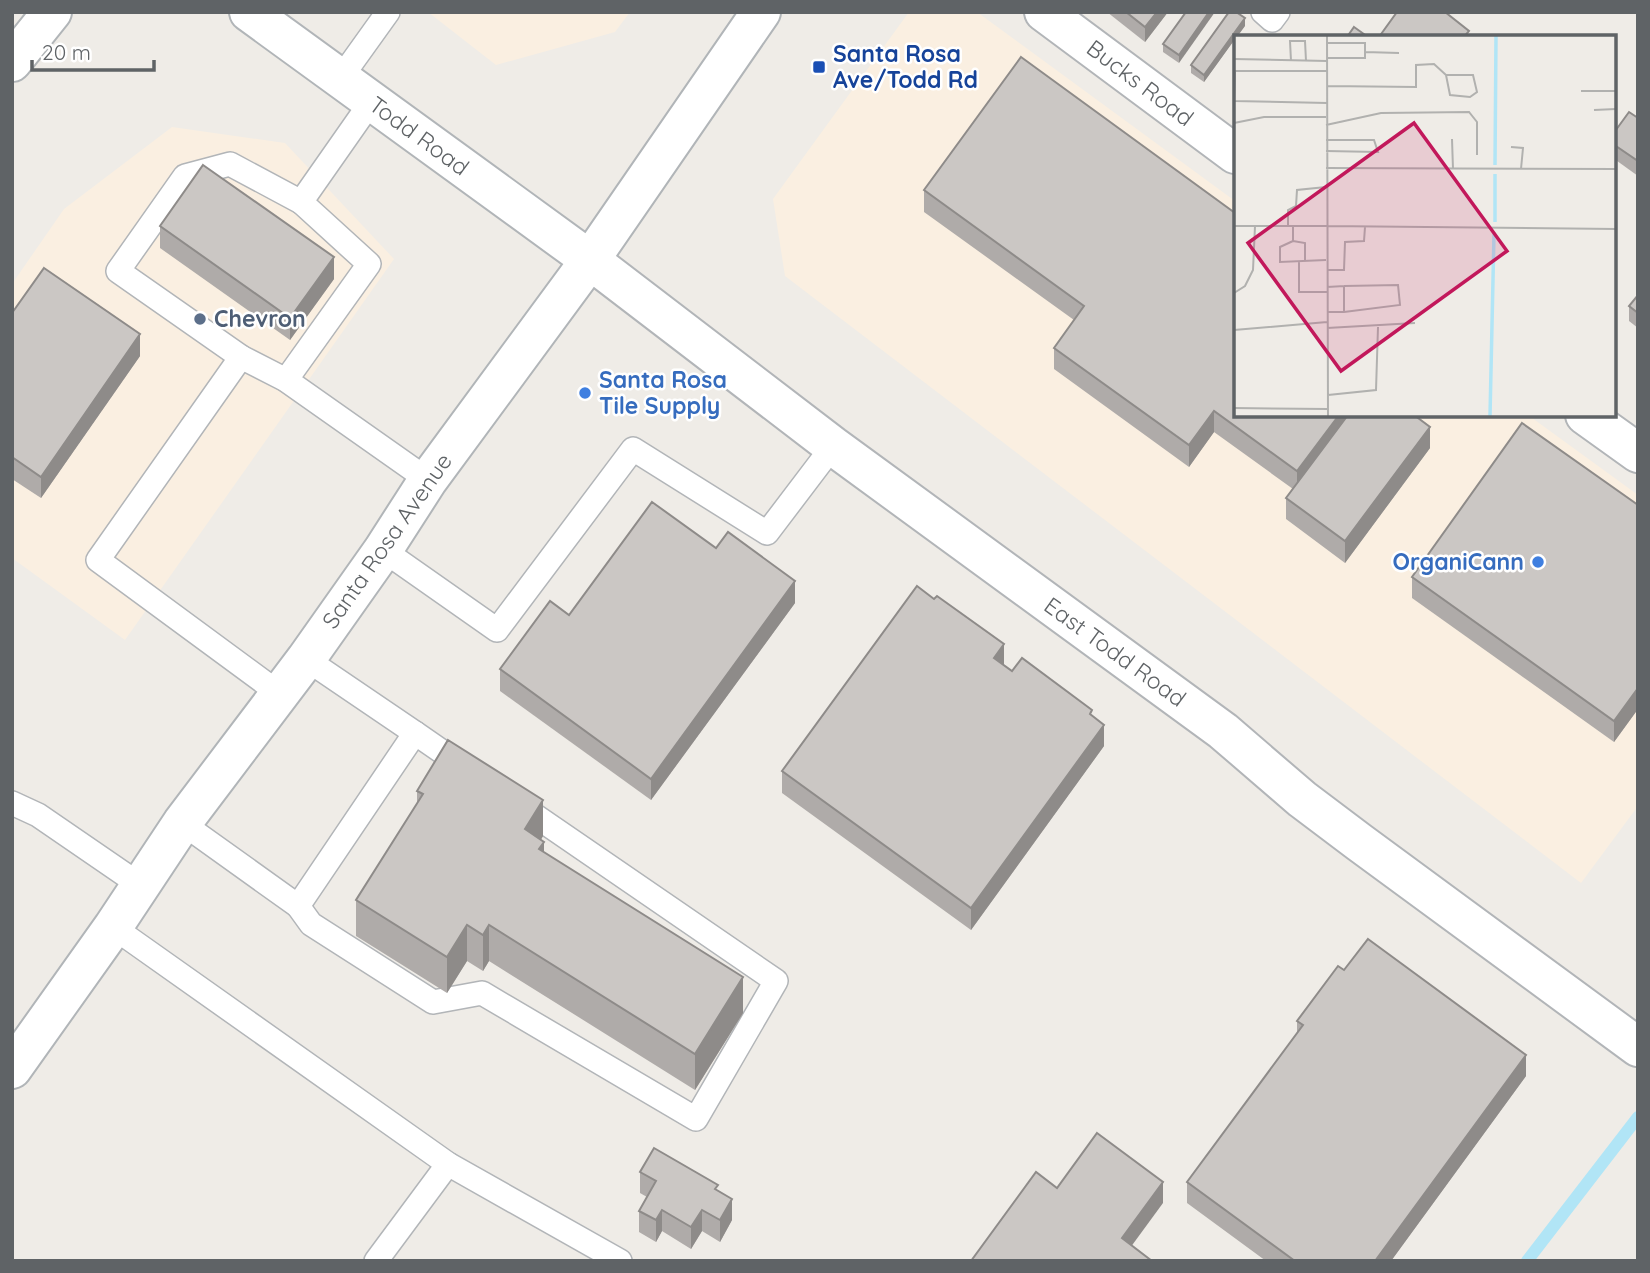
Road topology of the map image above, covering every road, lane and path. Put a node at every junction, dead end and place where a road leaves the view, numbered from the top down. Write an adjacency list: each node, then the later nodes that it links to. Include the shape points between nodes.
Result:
1 (52, 12): 8 (main road)
2 (249, 12): 9 (main road, Todd Road)
3 (388, 12): 9 (lane)
4 (761, 12): 13 (main road, Santa Rosa Avenue)
5 (1044, 12): 11 (main road, Bucks Road)
6 (1263, 12): 7 (lane, via 1272,20)
7 (1278, 12)
8 (12, 62)
9 (341, 79): 10 (main road, Todd Road)
10 (371, 102): 12 (lane); 13 (main road, Todd Road)
11 (1234, 154)
12 (301, 202): 14 (lane, via 230,164 185,176 118,271); 15 (lane, via 369,264)
13 (590, 260): 17 (main road, East Todd Road); 19 (main road, Santa Rosa Avenue)
14 (241, 357): 15 (lane); 22 (lane, via 98,560)
15 (286, 380): 19 (lane)
16 (1586, 416): 18 (main road)
17 (833, 446): 20 (lane, via 767,533 633,449 497,630); 31 (main road, East Todd Road, via 1223,731 1302,799)
18 (1638, 453)
19 (428, 480): 20 (main road, Santa Rosa Avenue)
20 (383, 550): 21 (main road, Santa Rosa Avenue)
21 (306, 659): 22 (main road, Santa Rosa Avenue); 23 (lane)
22 (280, 694): 27 (main road, Santa Rosa Avenue)
23 (415, 733): 24 (lane); 29 (lane)
24 (482, 779)
25 (505, 795): 29 (lane, via 776,981 696,1119 482,993 433,1002 311,924)
26 (12, 803): 28 (lane, via 38,815)
27 (182, 823): 28 (main road, Santa Rosa Avenue); 29 (lane)
28 (140, 885): 30 (main road, Santa Rosa Avenue)
29 (298, 906)
30 (113, 927): 32 (main road, Santa Rosa Avenue); 33 (lane)
31 (1638, 1047)
32 (12, 1069)
33 (448, 1164): 34 (lane); 35 (lane)
34 (376, 1261)
35 (620, 1261)

